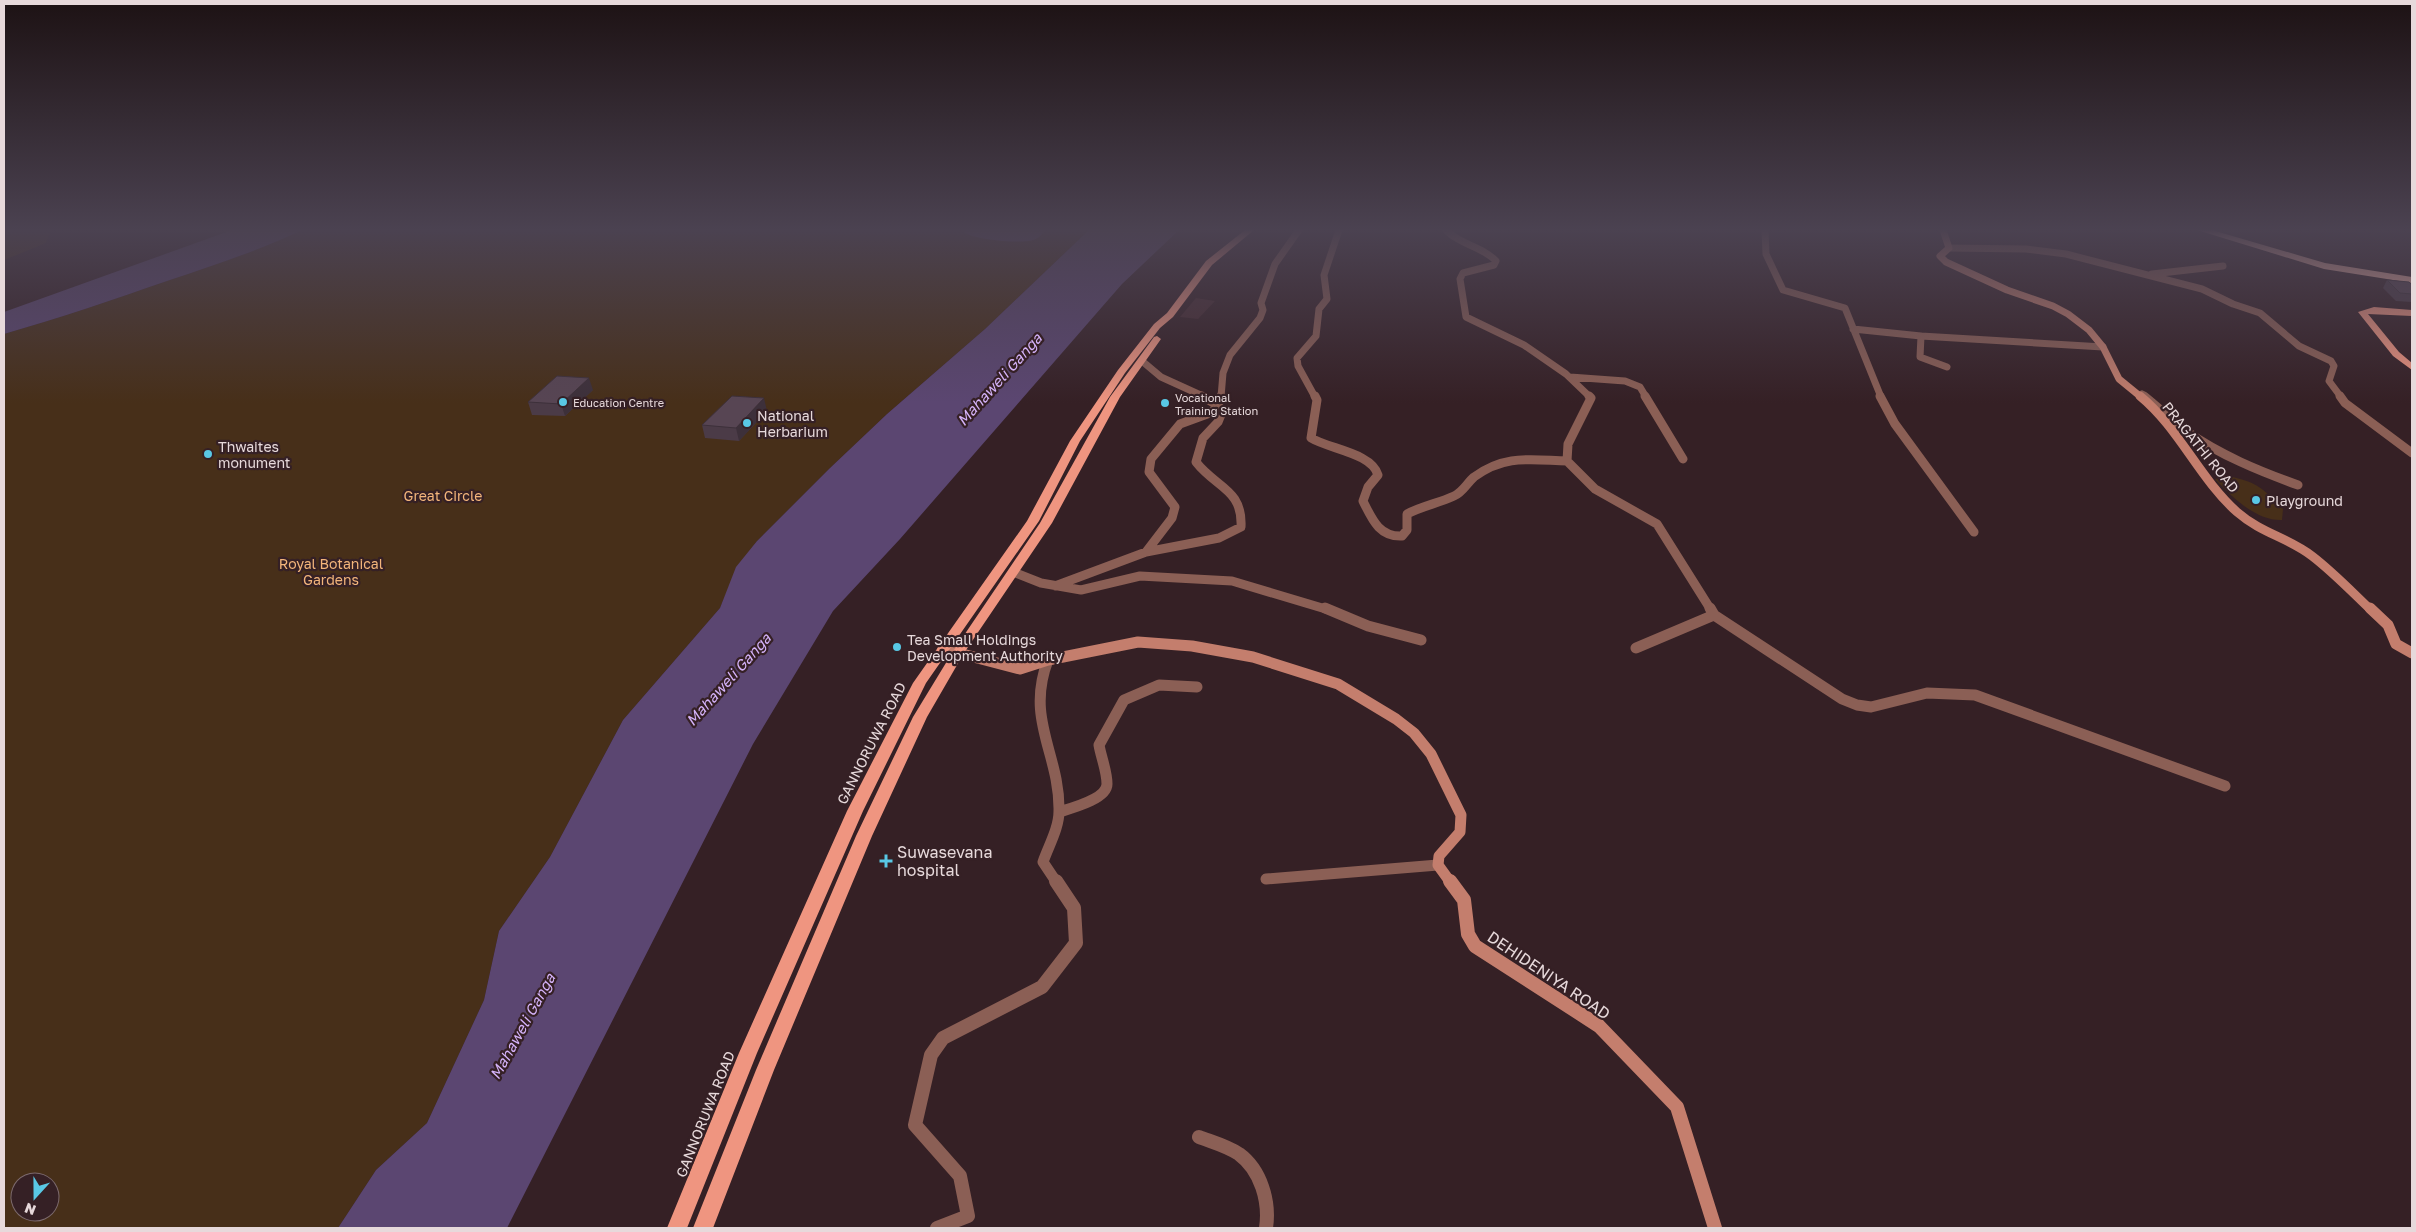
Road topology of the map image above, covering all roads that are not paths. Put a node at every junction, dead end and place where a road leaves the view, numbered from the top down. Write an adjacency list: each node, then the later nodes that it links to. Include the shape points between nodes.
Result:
1 (1191, 287): 9 (main road, GANNORUWA ROAD)
2 (1267, 287): 18 (street, via 1260,318 1230,355 1223,373 1223,391)
3 (1322, 287): 21 (street, via 1327,299 1320,308 1316,336 1297,358 1298,366 1317,400 1311,438 1357,456 1376,468 1378,475 1368,487 1363,501 1380,532 1390,537 1402,536 1407,530 1407,514 1461,492 1474,478 1510,459)
4 (1461, 287): 17 (street, via 1466,317 1478,326 1511,337)
5 (1782, 287): 10 (street, via 1845,308)
6 (2001, 287): 12 (street, PRAGATHI ROAD, via 2068,314 2089,330)
7 (2196, 287): 19 (street, via 2260,313 2299,346 2331,361 2334,366 2329,381 2345,403)
8 (2412, 313): 14 (main road, via 2362,312 2396,354)
9 (1170, 315): 13 (main road, GANNORUWA ROAD, via 1163,332); 23 (main road, GANNORUWA ROAD, via 1157,326 1099,403 1075,441)
10 (1853, 329): 11 (street); 24 (street, via 1880,395 1896,424)
11 (1920, 336): 12 (street); 15 (street, via 1920,357)
12 (2103, 347): 16 (street, PRAGATHI ROAD)
13 (1142, 360): 18 (street, via 1159,378 1197,393); 23 (main road, GANNORUWA ROAD)
14 (2412, 366)
15 (1947, 367)
16 (2117, 375): 22 (street, via 2213,448 2258,472); 32 (street, PRAGATHI ROAD, via 2183,442 2236,511 2259,529 2311,555 2388,625 2396,644)
17 (1570, 377): 20 (street, via 1625,381 1640,387); 21 (street, via 1591,398 1568,444)
18 (1218, 406): 25 (street, via 1210,413 1180,424 1151,459 1149,472 1175,507 1172,518); 25 (street, via 1222,412 1203,438 1196,462 1202,472 1233,492 1242,520 1241,527 1219,538)
19 (2412, 453)
20 (1683, 459)
21 (1567, 460): 28 (street, via 1595,489 1657,524)
22 (2298, 485)
23 (1054, 495): 26 (main road, GANNORUWA ROAD, via 1043,529); 31 (main road, GANNORUWA ROAD, via 1033,521)
24 (1974, 532)
25 (1146, 552): 27 (street)
26 (1013, 572): 27 (street); 31 (main road, GANNORUWA ROAD)
27 (1055, 586): 29 (street, via 1080,590 1140,576 1232,581 1315,604 1368,626)
28 (1714, 615): 30 (street); 35 (street, via 1842,699 1857,705 1871,707 1928,694 1975,695)
29 (1421, 640)
30 (1636, 648)
31 (950, 651): 33 (street, via 1020,669); 40 (main road, GANNORUWA ROAD, via 904,713 855,811 748,1053); 41 (main road, GANNORUWA ROAD, via 864,836 765,1070)
32 (2412, 653)
33 (1048, 660): 36 (street, via 1042,672 1040,721 1058,780); 37 (street, via 1138,642 1192,646 1253,656 1338,684 1414,733 1431,754 1461,815 1460,832 1439,856)
34 (1196, 687): 36 (street, via 1159,685 1124,700 1099,745 1107,786 1103,794)
35 (2225, 786)
36 (1059, 812): 42 (street, via 1043,862 1074,908 1076,943 1042,987 943,1038 931,1055 915,1125 960,1176 968,1216)
37 (1438, 865): 38 (street); 44 (street, DEHIDENIYA ROAD, via 1464,900 1468,934 1475,946 1598,1026 1677,1107)
38 (1266, 879)
39 (1199, 1137): 43 (street, via 1240,1154 1263,1183)
40 (678, 1228)
41 (703, 1228)
42 (937, 1228)
43 (1266, 1228)
44 (1715, 1228)

